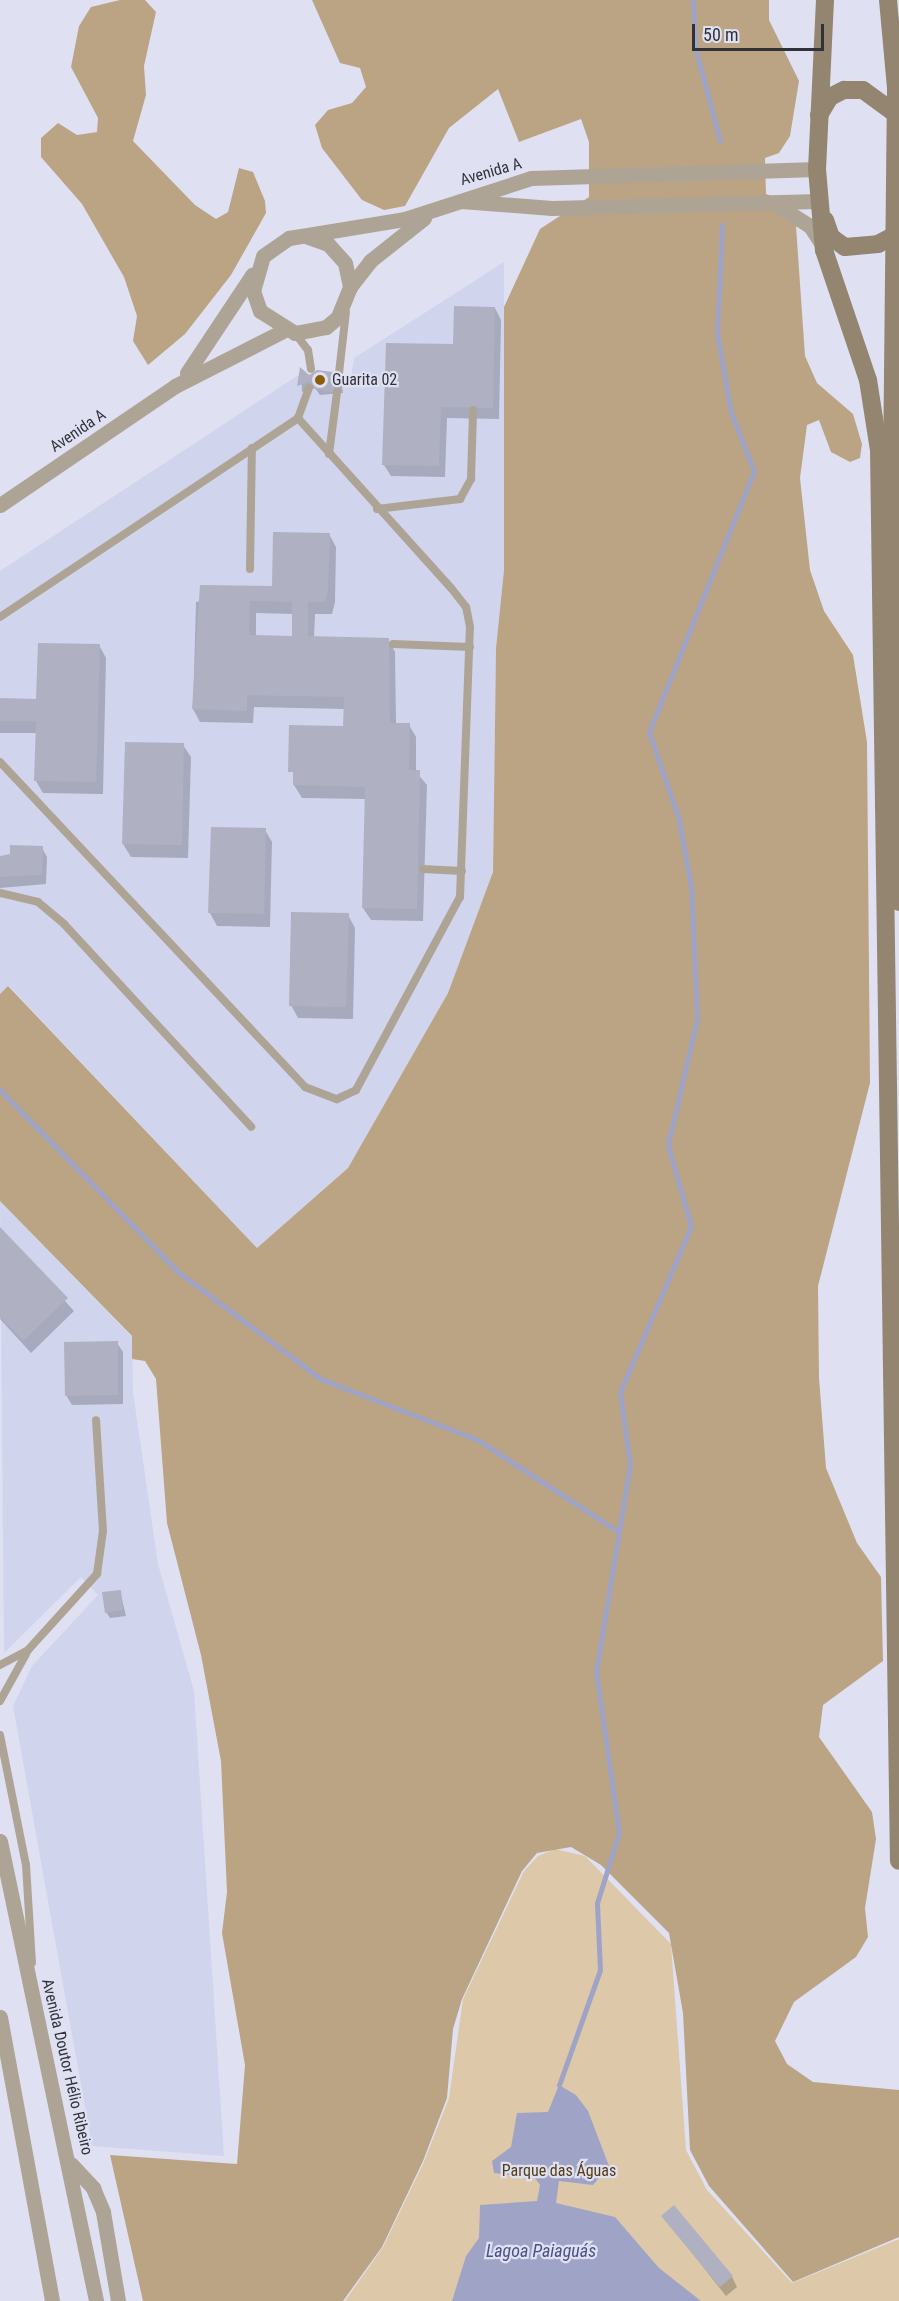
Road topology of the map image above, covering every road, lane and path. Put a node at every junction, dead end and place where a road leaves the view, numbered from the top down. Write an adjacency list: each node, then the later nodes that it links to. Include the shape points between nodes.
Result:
1 (825, 0): 4 (street)
2 (888, 0): 3 (street)
3 (896, 114): 4 (street, via 863,90 844,90 830,97); 6 (street)
4 (818, 118): 5 (street)
5 (817, 169): 8 (street, Avenida A, via 562,175 500,184); 10 (street)
6 (898, 171): 7 (street)
7 (897, 197): 12 (street)
8 (456, 201): 9 (street, Avenida A, via 552,208); 11 (street, via 405,219); 15 (street, via 416,223 370,261)
9 (772, 202): 10 (street, Avenida A); 13 (street, via 810,226)
10 (819, 204): 12 (street, via 831,237 845,247 878,244); 13 (street)
11 (305, 236): 14 (street, via 274,244); 15 (street, via 328,244 345,263)
12 (897, 236): 37 (street, via 892,488)
13 (823, 246): 44 (street, via 829,276 868,380 879,450)
14 (255, 270): 17 (street, via 253,291 260,311); 20 (street, via 205,353)
15 (350, 287): 16 (street)
16 (347, 303): 17 (street, via 326,327); 19 (lane)
17 (290, 332): 18 (lane, via 308,350); 20 (street)
18 (311, 369)
19 (339, 373)
20 (175, 386): 27 (street, Avenida A)
21 (309, 388): 24 (lane)
22 (337, 392): 26 (lane)
23 (473, 410): 28 (lane, via 471,479 460,499)
24 (298, 418): 25 (lane); 26 (lane)
25 (252, 448): 29 (lane); 30 (lane)
26 (329, 454): 28 (lane)
27 (0, 505)
28 (377, 509): 32 (lane, via 466,608)
29 (250, 569)
30 (0, 616)
31 (393, 644): 32 (lane)
32 (470, 646): 35 (lane)
33 (0, 762): 35 (lane, via 305,1088 326,1098 347,1096 365,1080 454,914)
34 (423, 869): 35 (lane)
35 (462, 871)
36 (0, 893): 38 (lane, via 38,902 64,924)
37 (899, 902)
38 (251, 1128)
39 (96, 1419): 40 (lane, via 104,1531 97,1574)
40 (28, 1650): 41 (lane); 42 (lane)
41 (0, 1665)
42 (0, 1701)
43 (0, 1735): 47 (lane, via 26,1865)
44 (898, 1769): 46 (street)
45 (0, 1841): 47 (street, Avenida Doutor Hélio Ribeiro)
46 (899, 1861)
47 (34, 2004): 49 (street, Avenida Doutor Hélio Ribeiro)
48 (0, 2018): 50 (street)
49 (71, 2164): 51 (street, Avenida Doutor Hélio Ribeiro); 52 (street, via 93,2188 103,2212)
50 (52, 2301)
51 (96, 2301)
52 (118, 2301)

